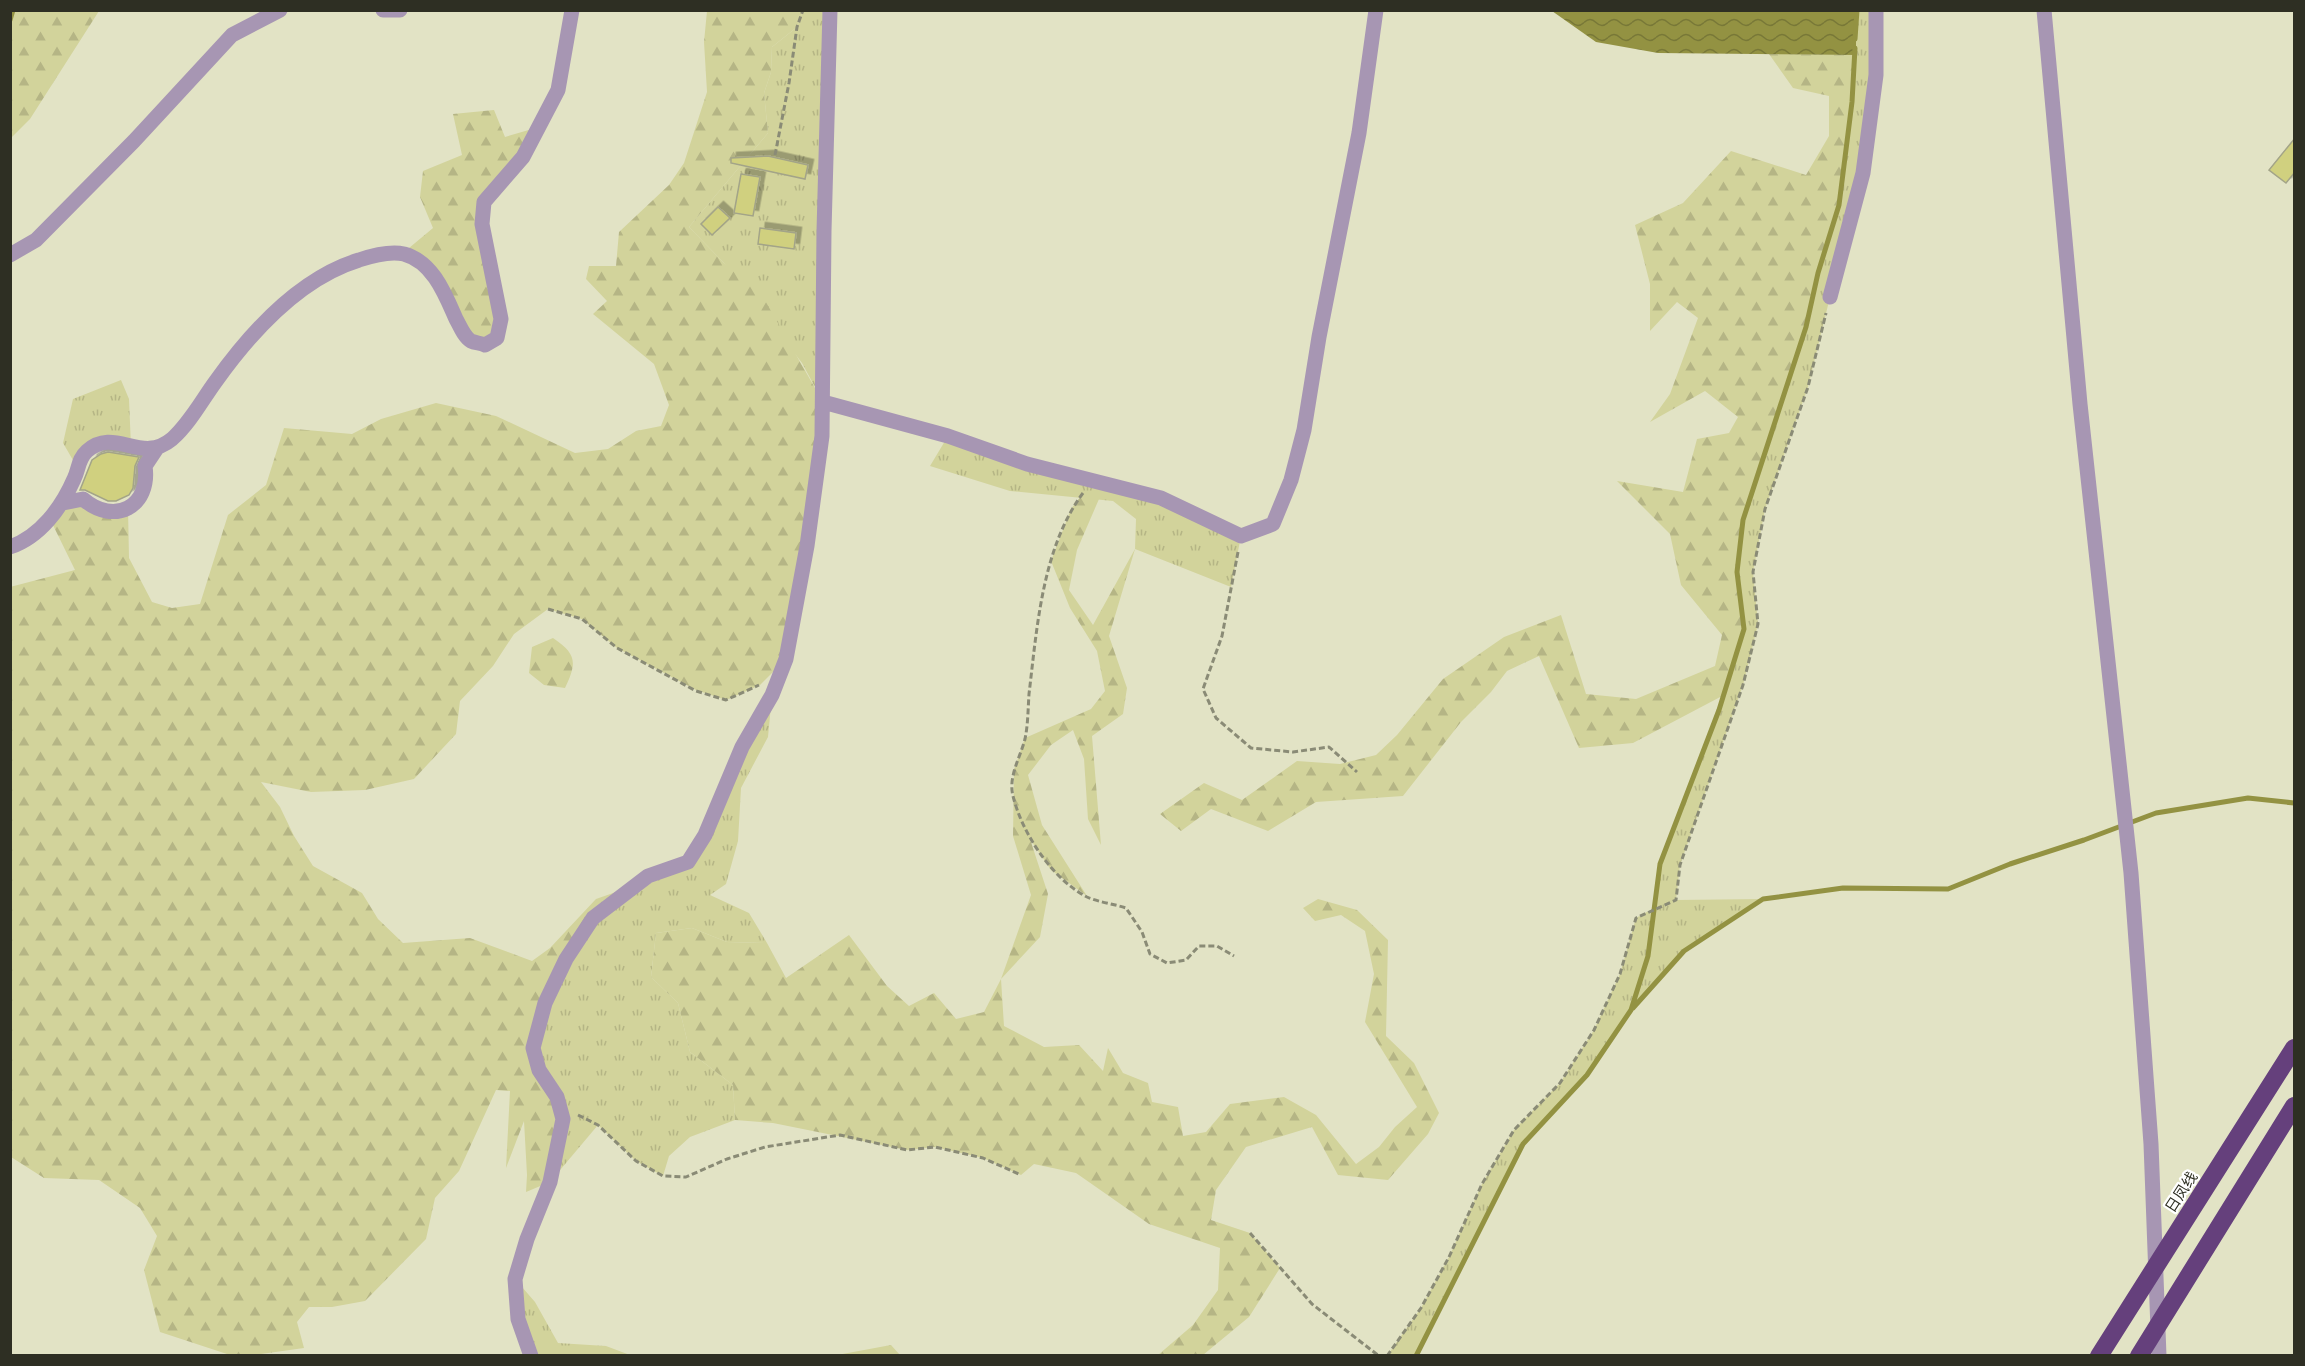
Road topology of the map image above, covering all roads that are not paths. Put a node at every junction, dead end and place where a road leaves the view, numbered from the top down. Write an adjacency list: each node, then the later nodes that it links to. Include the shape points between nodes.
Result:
1 (280, 10): 9 (street, via 232,35 36,240)
2 (383, 10): 3 (street)
3 (400, 10)
4 (572, 10): 12 (street, via 558,90 523,157 484,202 482,224 501,319 497,338 484,345 471,341 461,330 442,288 418,260 402,253 343,265 300,290 256,333 188,420)
5 (830, 10): 11 (street)
6 (1376, 10): 11 (street, via 1359,133 1304,430 1274,524 1241,536 1161,498 1028,464 948,436)
7 (1876, 10): 10 (street, via 1876,75 1863,173)
8 (2043, 10): 17 (street, via 2080,404 2131,873)
9 (10, 255)
10 (1830, 297)
11 (823, 402): 19 (street, via 816,488 786,659 772,695 741,747 705,835 688,862 648,876 592,918 544,1003 533,1048 539,1070 557,1097 563,1119 550,1182 526,1239 515,1280 518,1319)
12 (157, 448): 13 (street, via 131,447 120,442 97,444 81,458); 13 (street, via 146,466 144,490 128,508 104,512 83,499)
13 (63, 503): 14 (street, via 50,519)
14 (10, 547)
15 (2295, 1048): 17 (highway, 日凤线)
16 (2295, 1106): 18 (highway)
17 (2156, 1264): 18 (street); 20 (highway, 日凤线)
18 (2158, 1325): 21 (highway); 22 (street)
19 (531, 1356)
20 (2099, 1356)
21 (2139, 1356)
22 (2159, 1356)

